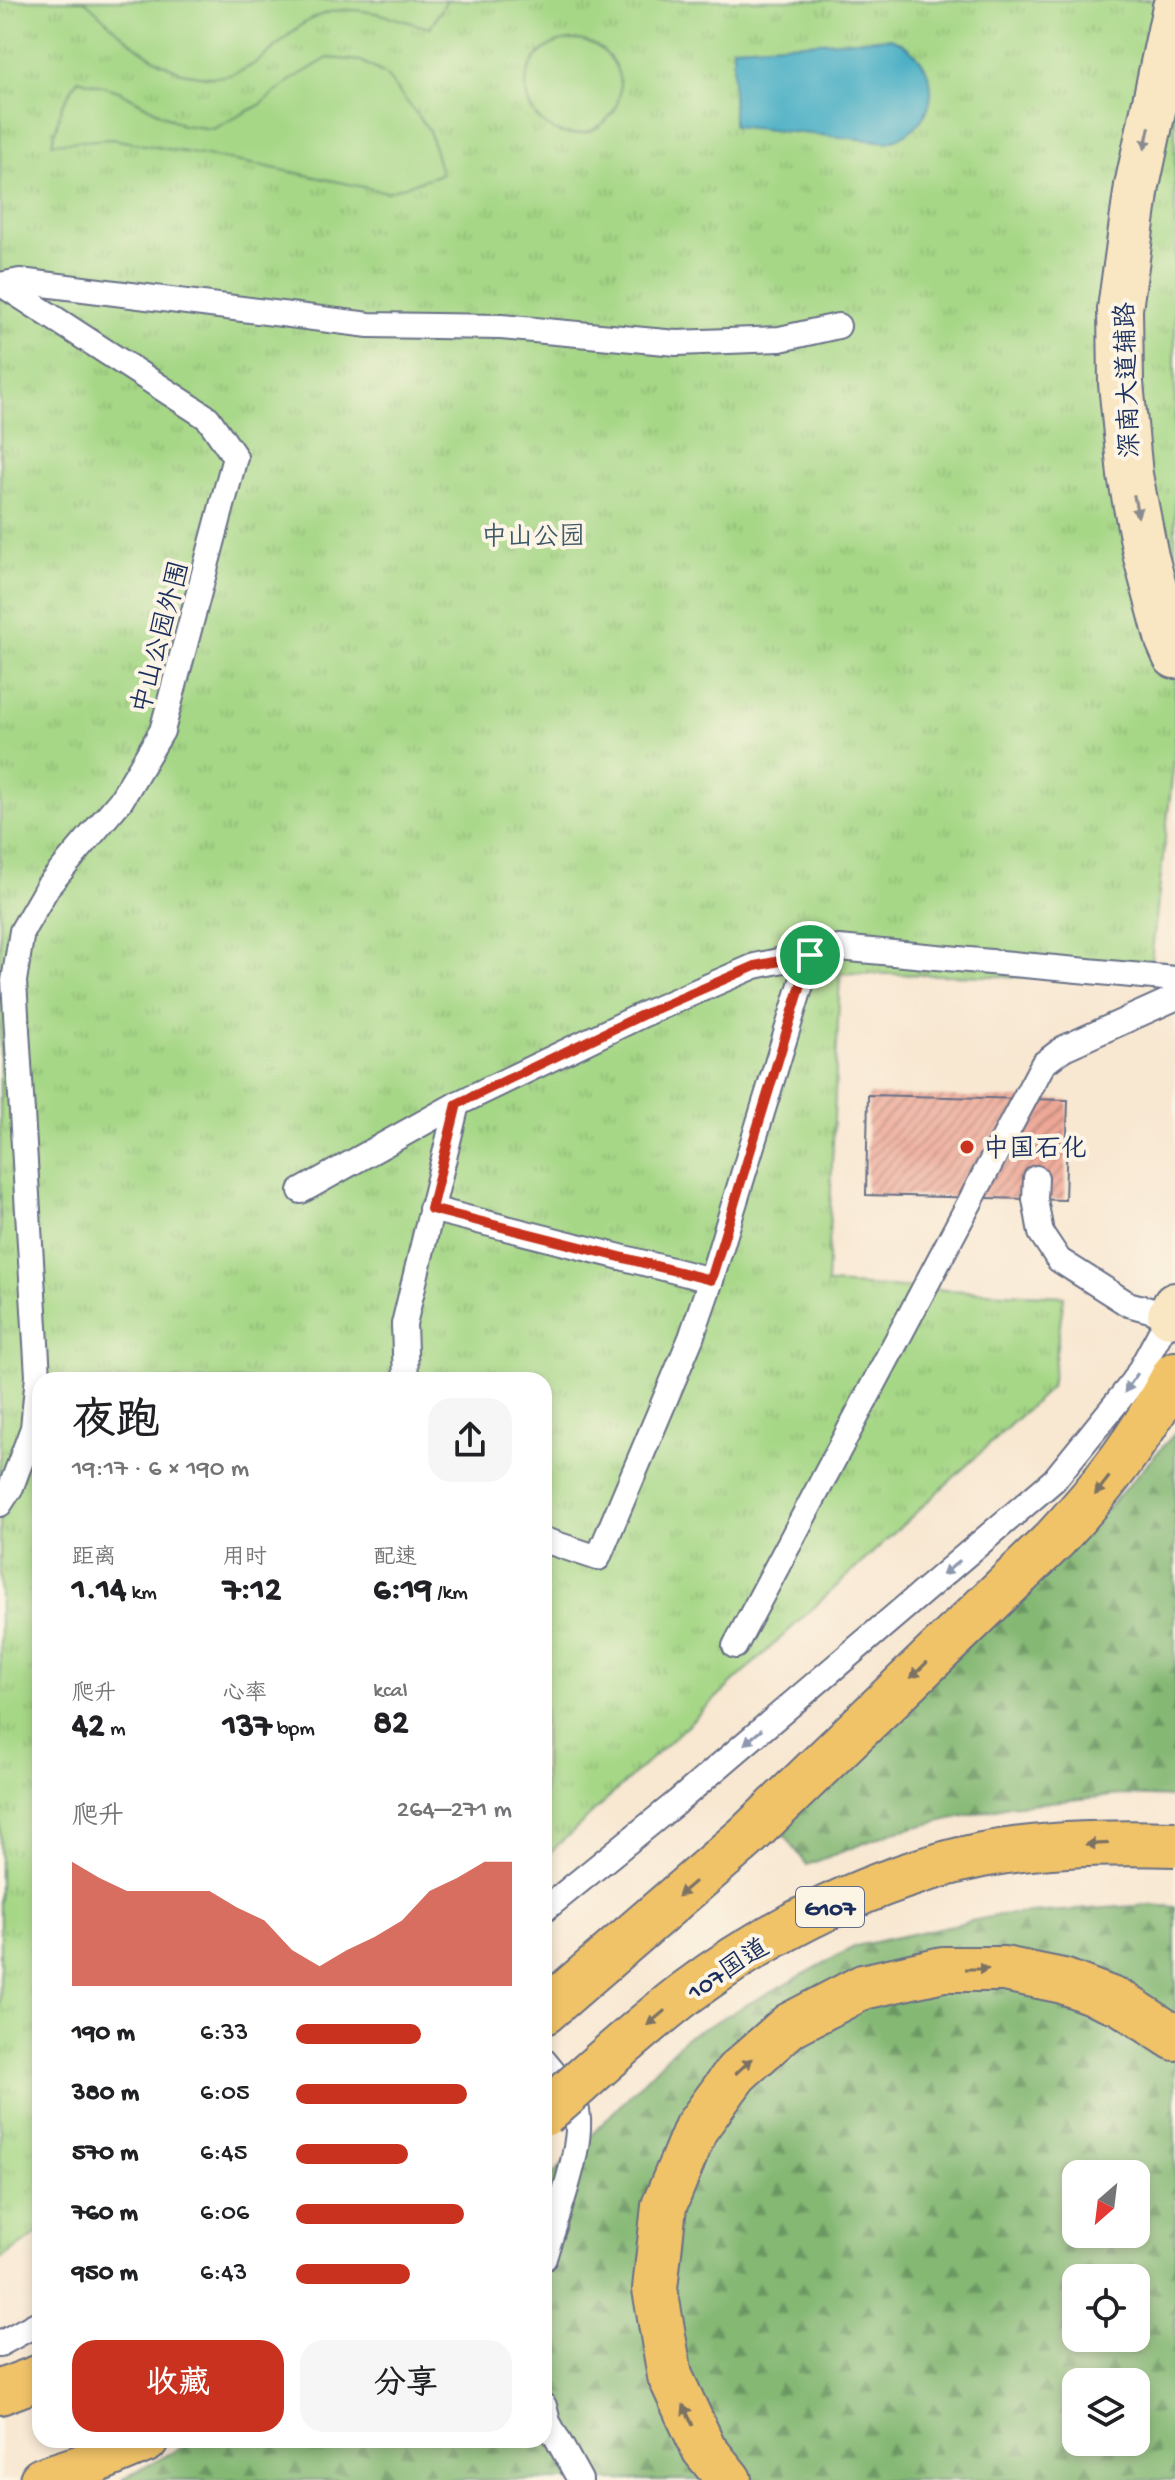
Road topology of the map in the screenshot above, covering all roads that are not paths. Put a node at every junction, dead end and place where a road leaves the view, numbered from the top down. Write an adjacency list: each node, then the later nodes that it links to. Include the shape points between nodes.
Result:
1 (1175, 7): 4 (street, 深南大道辅路, one-way to 4, via 1137,186 1120,309 1130,475 1146,557)
2 (1, 285): 3 (lane, via 20,281 369,325 501,327 677,343 780,339); 14 (lane, 中山公园外围, via 208,418 235,457 162,731 121,800 48,886 22,931 14,981)
3 (838, 326)
4 (1175, 656)
5 (810, 955): 6 (lane, via 839,948); 8 (lane, via 755,966); 12 (lane)
6 (1175, 979)
7 (1175, 998): 20 (lane, via 1064,1048 1043,1064)
8 (457, 1104): 10 (lane); 11 (lane)
9 (1036, 1178): 13 (lane, via 1041,1233 1059,1260 1128,1304)
10 (301, 1191)
11 (431, 1209): 12 (lane); 15 (lane, via 404,1324)
12 (711, 1280): 19 (lane, via 598,1558)
13 (1173, 1312): 22 (lane, one-way to 22, via 1134,1381 1054,1480)
14 (38, 1372)
15 (406, 1372)
16 (1175, 1374): 23 (main road, one-way to 23, via 1130,1451 1054,1540 745,1838)
17 (32, 1431): 18 (lane, 中山公园外围)
18 (0, 1504)
19 (552, 1543)
20 (735, 1646)
21 (1175, 1844): 26 (main road, 107国道 / G107, one-way to 26, bridge, via 1118,1842 982,1855 855,1896 735,1959)
22 (552, 1904)
23 (552, 2005)
24 (1175, 2038): 36 (main road, one-way to 24, via 704,2449 670,2376 655,2289 664,2206 696,2128 736,2073 790,2025 863,1987 943,1969 1004,1969 1063,1981 1121,2003)
25 (552, 2072): 27 (lane, via 576,2107 579,2128)
26 (552, 2107)
27 (552, 2230)
28 (32, 2326): 29 (lane)
29 (0, 2344)
30 (32, 2380): 31 (main road)
31 (0, 2392)
32 (552, 2429): 35 (lane)
33 (126, 2448): 34 (main road)
34 (61, 2474)
35 (580, 2480)
36 (729, 2480)

